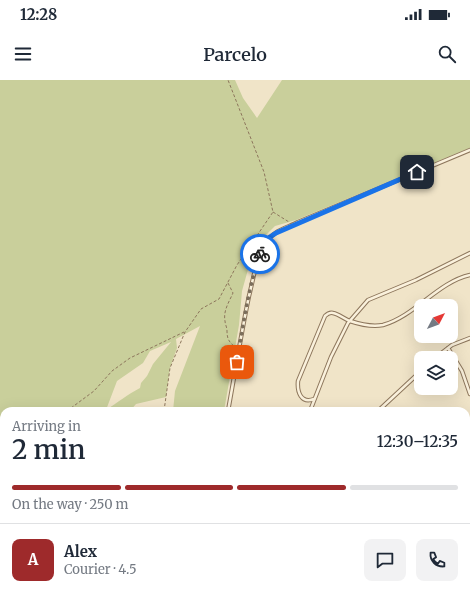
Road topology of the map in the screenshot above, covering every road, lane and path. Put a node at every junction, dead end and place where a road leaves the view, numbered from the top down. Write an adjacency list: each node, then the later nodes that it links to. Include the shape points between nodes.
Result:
1 (228, 80): 3 (path, via 264,172)
2 (470, 150): 4 (lane)
3 (272, 212): 4 (path); 7 (path)
4 (292, 225): 12 (lane, via 270,237 262,250 256,267)
5 (470, 253): 8 (lane, via 368,300)
6 (470, 275): 8 (lane, via 452,283 391,322 372,326)
7 (228, 283): 9 (path, via 219,299 201,309); 12 (path, via 233,293 224,313 226,336)
8 (350, 321): 16 (lane); 16 (lane, via 332,313 325,316 298,381 301,397 309,401)
9 (185, 332): 17 (path, via 130,358); 18 (path, via 170,368)
10 (470, 338): 11 (lane)
11 (448, 348): 13 (lane); 15 (lane, via 462,371)
12 (239, 351): 19 (lane)
13 (444, 351)
14 (414, 378): 21 (lane)
15 (470, 394)
16 (314, 399): 20 (lane)
17 (72, 407)
18 (165, 407)
19 (229, 407)
20 (311, 407)
21 (382, 407)

